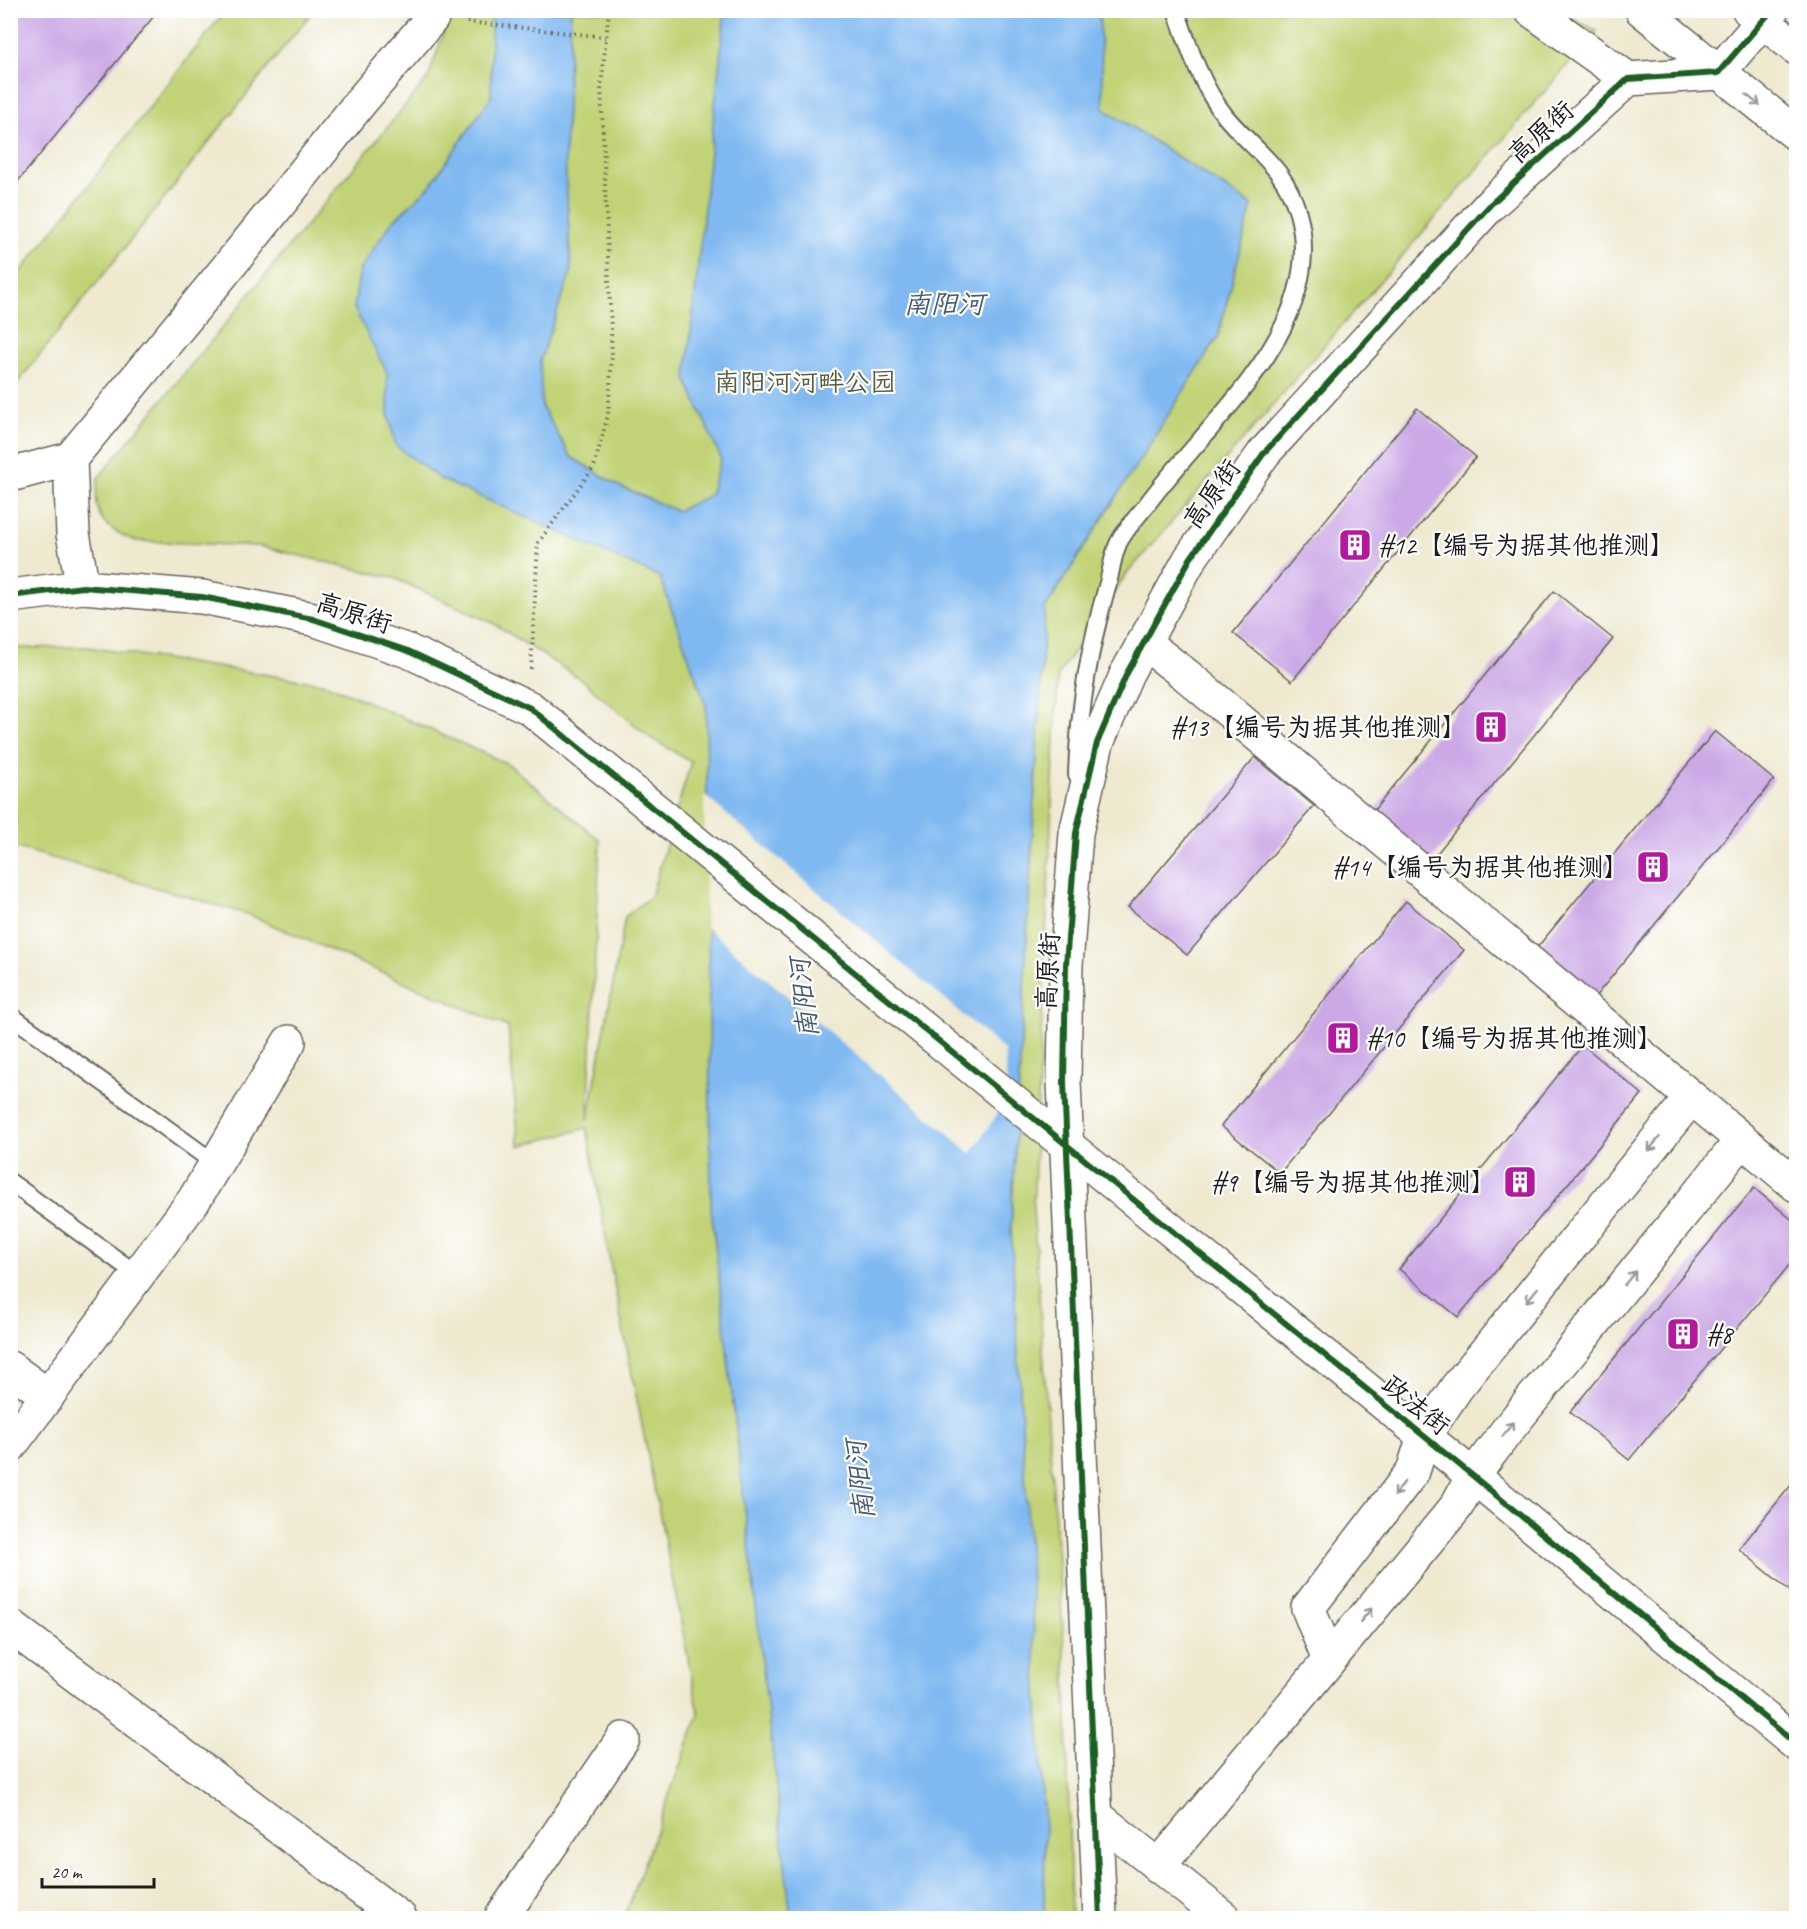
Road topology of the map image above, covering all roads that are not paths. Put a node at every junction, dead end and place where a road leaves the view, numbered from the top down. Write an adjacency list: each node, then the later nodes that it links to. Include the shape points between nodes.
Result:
1 (1176, 10): 15 (lane, via 1190,48 1225,116 1286,181 1298,215 1302,249 1298,289 1264,363 1159,487 1118,543 1092,641 1079,716)
2 (1531, 10): 8 (street)
3 (1642, 10): 7 (street)
4 (433, 14): 10 (street)
5 (1761, 14): 6 (street); 7 (street)
6 (1797, 48)
7 (1718, 73): 8 (street); 9 (street, one-way to 9)
8 (1628, 79): 14 (street, 高原街, via 1491,204 1264,453 1190,559)
9 (1797, 134)
10 (70, 459): 11 (street); 12 (street, via 73,534)
11 (10, 475)
12 (83, 587): 13 (street, 高原街); 18 (street, 高原街, via 202,597 313,619 408,651 530,708)
13 (10, 596)
14 (1143, 642): 15 (street, 高原街, via 1097,743); 19 (street)
15 (1076, 833): 21 (street, 高原街, via 1066,965)
16 (10, 1015): 22 (lane)
17 (290, 1042): 22 (street)
18 (1008, 1098): 21 (street, 政法街)
19 (1691, 1098): 20 (street); 28 (street, one-way to 28, via 1457,1387)
20 (1742, 1140): 24 (street); 30 (street, one-way to 20)
21 (1065, 1144): 28 (street, 政法街); 35 (street, 高原街)
22 (216, 1164): 25 (street)
23 (10, 1182): 25 (lane)
24 (1797, 1185)
25 (138, 1275): 27 (street)
26 (10, 1368): 27 (street)
27 (48, 1396): 29 (street)
28 (1424, 1436): 30 (street, 政法街); 32 (street, one-way to 32, via 1413,1471 1308,1608)
29 (10, 1446)
30 (1473, 1476): 32 (street, one-way to 30, via 1456,1507); 34 (street, 政法街)
31 (10, 1626): 37 (street)
32 (1329, 1660): 36 (street)
33 (624, 1739): 38 (street)
34 (1797, 1744)
35 (1095, 1815): 36 (street); 39 (street, 高原街)
36 (1158, 1867): 40 (street)
37 (400, 1918)
38 (501, 1918)
39 (1100, 1918)
40 (1224, 1918)

